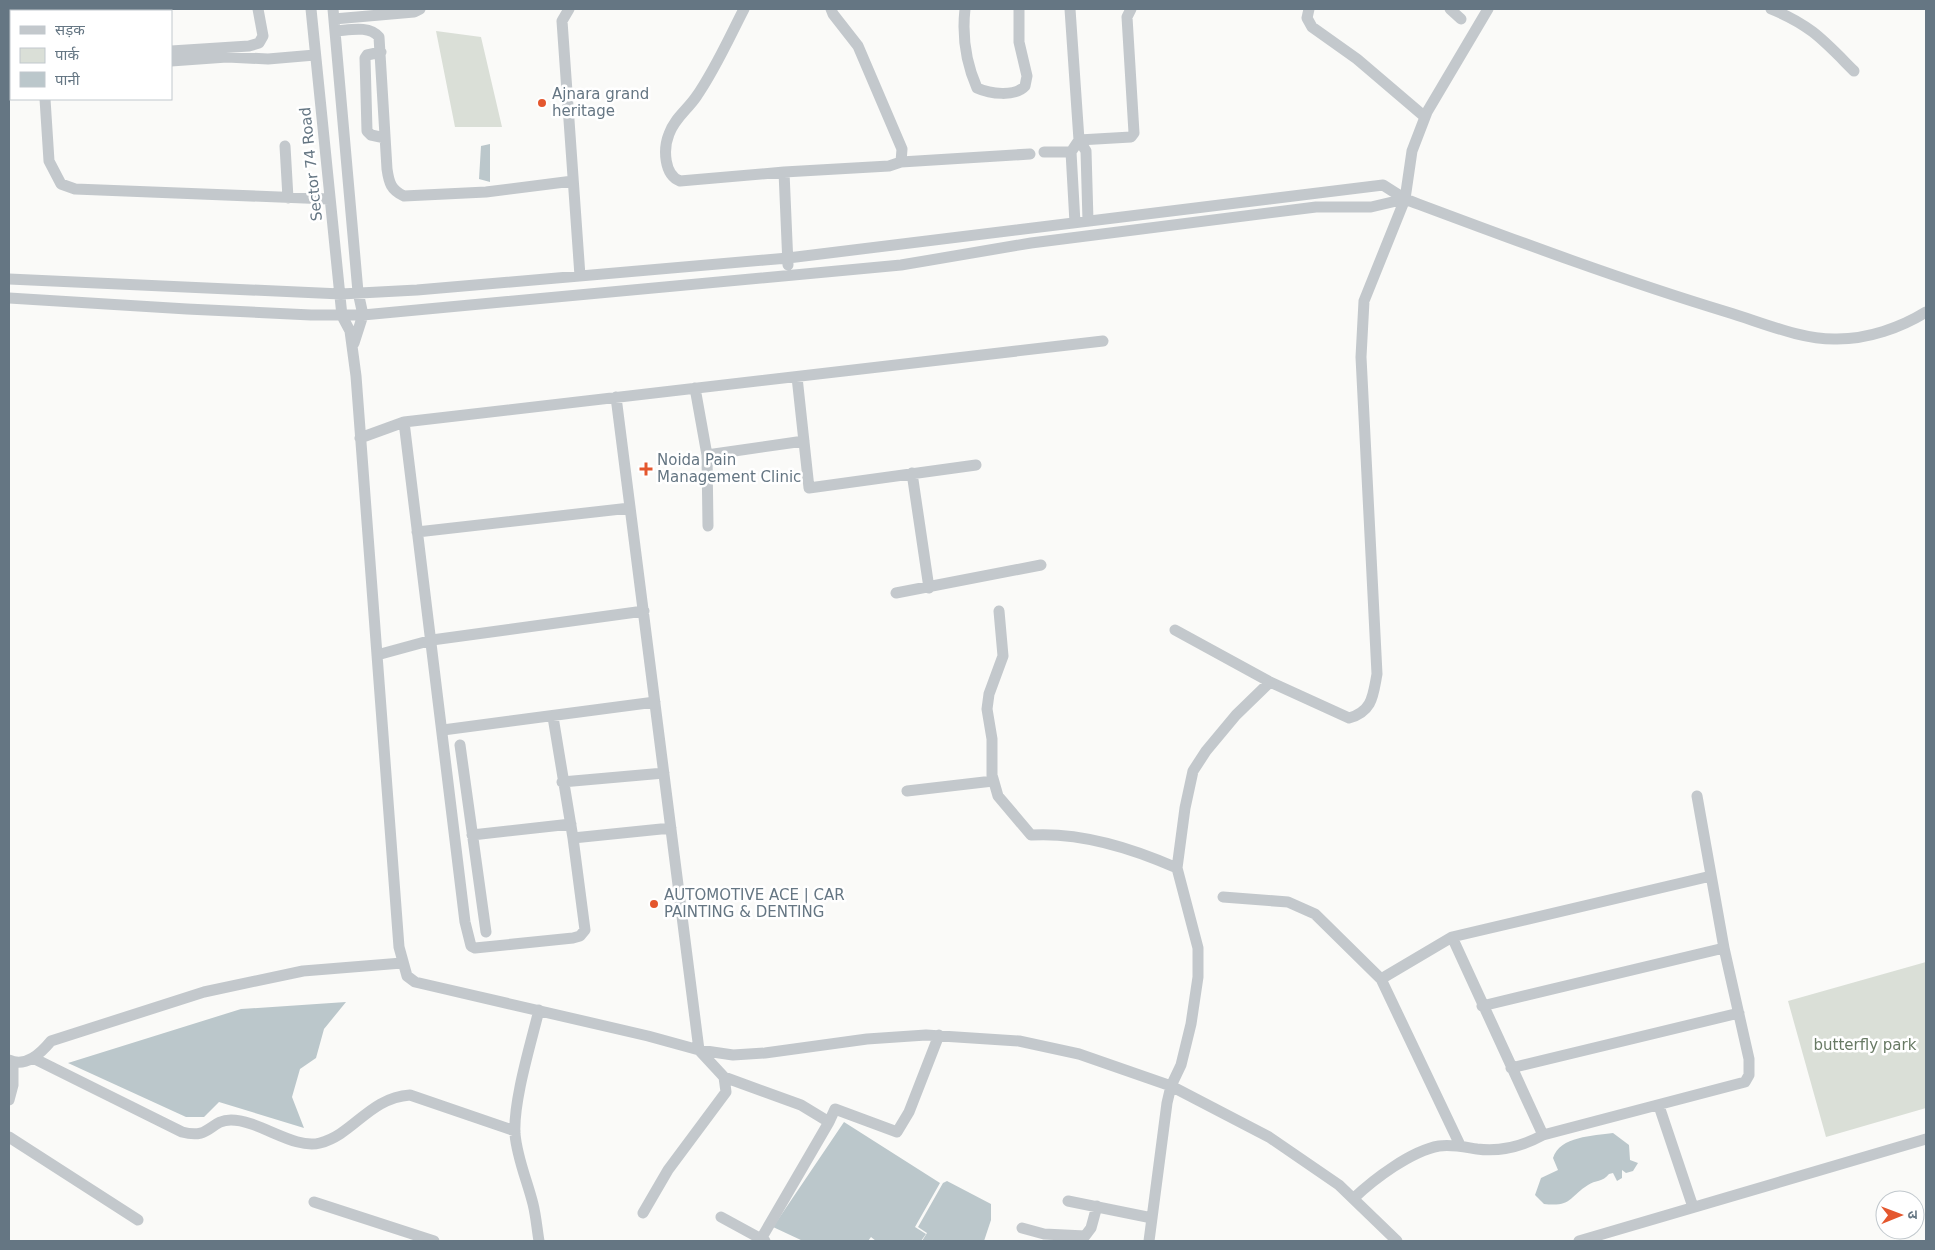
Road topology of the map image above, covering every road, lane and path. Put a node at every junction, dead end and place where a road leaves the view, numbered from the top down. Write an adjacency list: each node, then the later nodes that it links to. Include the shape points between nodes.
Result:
1 (258, 9): 20 (street, via 263,36 260,43)
2 (311, 9): 22 (street, Sector 74 Road)
3 (420, 9): 16 (street)
4 (569, 9): 35 (street, via 562,21)
5 (744, 9): 34 (street, via 697,96 679,115 668,136 666,170 671,178 680,181)
6 (831, 9): 33 (street, via 858,46 902,149)
7 (965, 9): 8 (street, via 966,49 977,88 987,92 1015,92 1025,86 1027,76 1019,42)
8 (1019, 9)
9 (1070, 9): 28 (street)
10 (1131, 9): 28 (street, via 1127,18 1134,133 1131,137)
11 (1309, 9): 26 (street, via 1307,18 1312,27 1357,59)
12 (1450, 9): 17 (street)
13 (1488, 9): 26 (street)
14 (1771, 9): 24 (street, via 1815,32)
15 (333, 14): 16 (street); 19 (street)
16 (366, 16): 18 (street)
17 (1461, 19)
18 (367, 29): 19 (street); 21 (street, via 379,37)
19 (335, 31): 45 (street)
20 (172, 51)
21 (380, 52): 27 (street); 27 (street, via 367,54 365,58 367,131)
22 (315, 55): 23 (street); 37 (street, Sector 74 Road)
23 (172, 61)
24 (1854, 71)
25 (45, 100): 36 (street, via 49,161 61,184 75,189)
26 (1425, 117): 38 (street, via 1412,151)
27 (385, 138): 35 (street, via 390,185 404,196 486,192)
28 (1079, 140): 31 (street); 39 (street, via 1086,152)
29 (285, 146): 36 (street)
30 (1044, 152): 31 (street)
31 (1071, 152): 40 (street)
32 (1030, 154): 33 (street)
33 (901, 162): 34 (street, via 889,166)
34 (784, 172): 41 (street)
35 (573, 181): 43 (street)
36 (288, 198): 37 (street)
37 (329, 199): 46 (street, Sector 74 Road)
38 (1405, 199): 39 (street, via 1383,185); 42 (street, via 1371,207 1316,207 1032,243 901,265); 51 (street, via 1638,284 1799,334 1836,340 1871,336); 75 (street, via 1364,301 1362,329 1366,482 1377,674 1372,700 1361,715 1349,718)
39 (1088, 221): 40 (street)
40 (1075, 223): 41 (street)
41 (788, 258): 42 (street); 43 (street)
42 (789, 274): 49 (street)
43 (580, 276): 45 (street)
44 (9, 279): 46 (street)
45 (358, 292): 46 (street); 49 (street)
46 (341, 294): 50 (street, Sector 74 Road)
47 (9, 298): 50 (street)
48 (1926, 312): 51 (street)
49 (363, 315): 50 (street); 54 (street)
50 (342, 316): 54 (street, Sector 74 Road, via 350,331)
51 (1912, 321): 52 (street)
52 (1926, 322)
53 (1103, 341): 55 (street)
54 (353, 348): 59 (street)
55 (797, 377): 56 (street); 60 (street)
56 (695, 388): 57 (street); 61 (street)
57 (616, 397): 58 (street); 64 (street)
58 (404, 422): 59 (street); 66 (street)
59 (360, 438): 74 (street)
60 (804, 441): 61 (street); 63 (street, via 809,488)
61 (707, 455): 65 (street)
62 (976, 465): 63 (street)
63 (912, 473): 68 (street)
64 (630, 508): 66 (street); 70 (street)
65 (708, 526)
66 (417, 532): 73 (street)
67 (1041, 565): 68 (street)
68 (929, 588): 69 (street)
69 (896, 594)
70 (644, 611): 73 (street); 76 (street)
71 (999, 611): 81 (street, via 1003,656 986,708 992,740)
72 (1175, 630): 75 (street)
73 (432, 640): 74 (street); 78 (street)
74 (378, 655): 96 (street)
75 (1270, 682): 90 (street, via 1236,715 1193,771)
76 (655, 702): 77 (street); 80 (street)
77 (553, 717): 78 (street); 82 (street)
78 (443, 730): 89 (street)
79 (460, 746): 87 (street)
80 (664, 772): 82 (street); 86 (street)
81 (993, 781): 83 (street); 90 (street, via 1006,808 1031,835 1053,834 1142,852)
82 (562, 782): 85 (street)
83 (907, 791)
84 (1697, 796): 91 (street)
85 (570, 824): 87 (street); 88 (street)
86 (671, 828): 88 (street); 102 (street)
87 (473, 837): 89 (street); 93 (street)
88 (573, 838): 89 (street, via 585,923 585,930 580,936 475,948 468,939)
89 (456, 840)
90 (1177, 868): 107 (street, via 1198,948 1198,977 1192,1024)
91 (1711, 876): 94 (street); 95 (street)
92 (1223, 897): 97 (street, via 1288,902 1315,914)
93 (486, 932)
94 (1452, 937): 97 (street); 98 (street)
95 (1724, 948): 98 (street); 100 (street)
96 (402, 963): 99 (street, via 407,976 416,982); 103 (street, via 303,970 204,992 51,1041)
97 (1381, 979): 115 (street)
98 (1482, 1006): 105 (street)
99 (539, 1010): 102 (street); 111 (street, via 527,1056)
100 (1739, 1013): 105 (street); 109 (street, via 1749,1059 1749,1075 1745,1082)
101 (939, 1035): 102 (street, via 867,1039 733,1056); 107 (street, via 1046,1046 1102,1061); 110 (street, via 909,1112 897,1132 835,1109)
102 (698, 1050): 106 (street)
103 (33, 1058): 104 (street); 111 (street, via 182,1132 195,1135 206,1132 218,1122 231,1120 246,1122 307,1144 320,1143 382,1102 395,1096 410,1095)
104 (11, 1061): 108 (street, via 13,1085)
105 (1511, 1068): 112 (street)
106 (724, 1077): 110 (street, via 801,1105); 121 (street, via 726,1092 668,1170)
107 (1172, 1086): 116 (street, via 1275,1141); 123 (street)
108 (9, 1100)
109 (1659, 1106): 112 (street); 120 (street)
110 (829, 1122): 127 (street)
111 (515, 1131): 129 (street, via 517,1150 534,1206)
112 (1543, 1135): 115 (street, via 1508,1148 1489,1150)
113 (9, 1137): 124 (street)
114 (1926, 1139): 120 (street)
115 (1460, 1145): 116 (street, via 1438,1146 1416,1155 1371,1182)
116 (1354, 1198): 131 (street)
117 (1068, 1201): 119 (street)
118 (314, 1202): 128 (street)
119 (1097, 1206): 123 (street); 126 (street, via 1091,1228 1085,1236)
120 (1693, 1207): 132 (street)
121 (643, 1213)
122 (721, 1217): 127 (street)
123 (1152, 1218): 130 (street)
124 (138, 1220)
125 (1022, 1228): 126 (street)
126 (1042, 1238)
127 (763, 1240)
128 (434, 1241)
129 (539, 1241)
130 (1148, 1241)
131 (1397, 1241)
132 (1579, 1241)

